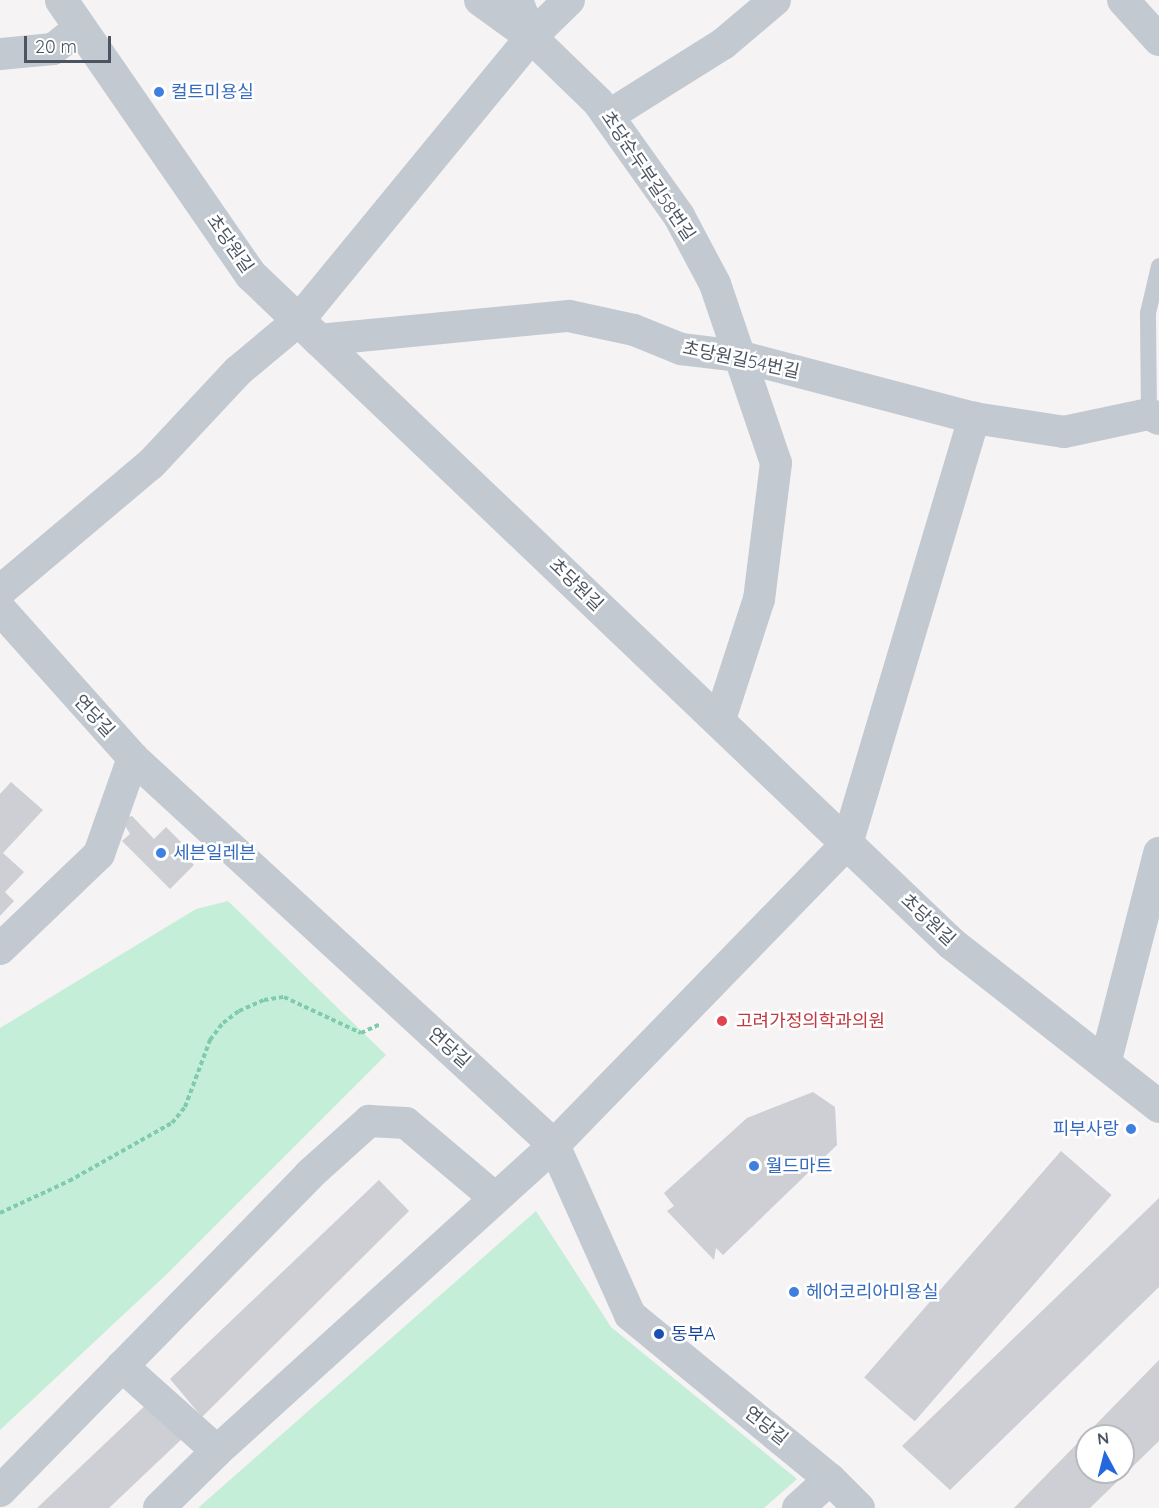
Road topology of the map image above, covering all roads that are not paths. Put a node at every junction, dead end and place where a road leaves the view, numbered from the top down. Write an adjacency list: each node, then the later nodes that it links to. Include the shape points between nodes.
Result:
1 (61, 0): 7 (street, 초당원길)
2 (480, 0): 8 (street)
3 (517, 0): 8 (street, 초당순두부길58번길)
4 (569, 0): 8 (street)
5 (775, 0): 11 (street, via 723,44)
6 (1123, 0): 9 (street)
7 (79, 29): 10 (street, via 53,49); 13 (street, 초당원길, via 251,275)
8 (531, 37): 11 (street, 초당순두부길58번길); 13 (street)
9 (1159, 40)
10 (0, 54)
11 (608, 116): 14 (street, 초당순두부길58번길, via 679,216 715,284)
12 (1159, 266): 15 (lane, via 1148,313)
13 (308, 330): 14 (street, 초당원길54번길, via 569,316 634,330 681,349); 17 (street, via 238,371 151,464); 19 (street, 초당원길)
14 (738, 356): 16 (street, 초당원길54번길); 19 (street, 초당순두부길58번길, via 776,463 759,599)
15 (1154, 416): 16 (street, 초당원길54번길, via 1064,432)
16 (974, 418): 21 (street)
17 (0, 591)
18 (0, 609): 20 (street, 연당길)
19 (719, 722): 21 (street, 초당원길)
20 (133, 758): 23 (street, via 99,854); 26 (street, 연당길)
21 (847, 844): 24 (street, 초당원길, via 951,943); 26 (street)
22 (1159, 853): 24 (street)
23 (0, 949)
24 (1105, 1064): 25 (street, 초당원길)
25 (1159, 1106)
26 (554, 1145): 27 (street); 30 (street, 연당길, via 630,1315)
27 (495, 1198): 28 (street, via 406,1123 369,1121 309,1175); 29 (street)
28 (122, 1366): 29 (street); 31 (street)
29 (217, 1451): 32 (street)
30 (830, 1479): 33 (street); 34 (street, 연당길)
31 (0, 1491)
32 (159, 1508)
33 (798, 1508)
34 (859, 1508)

